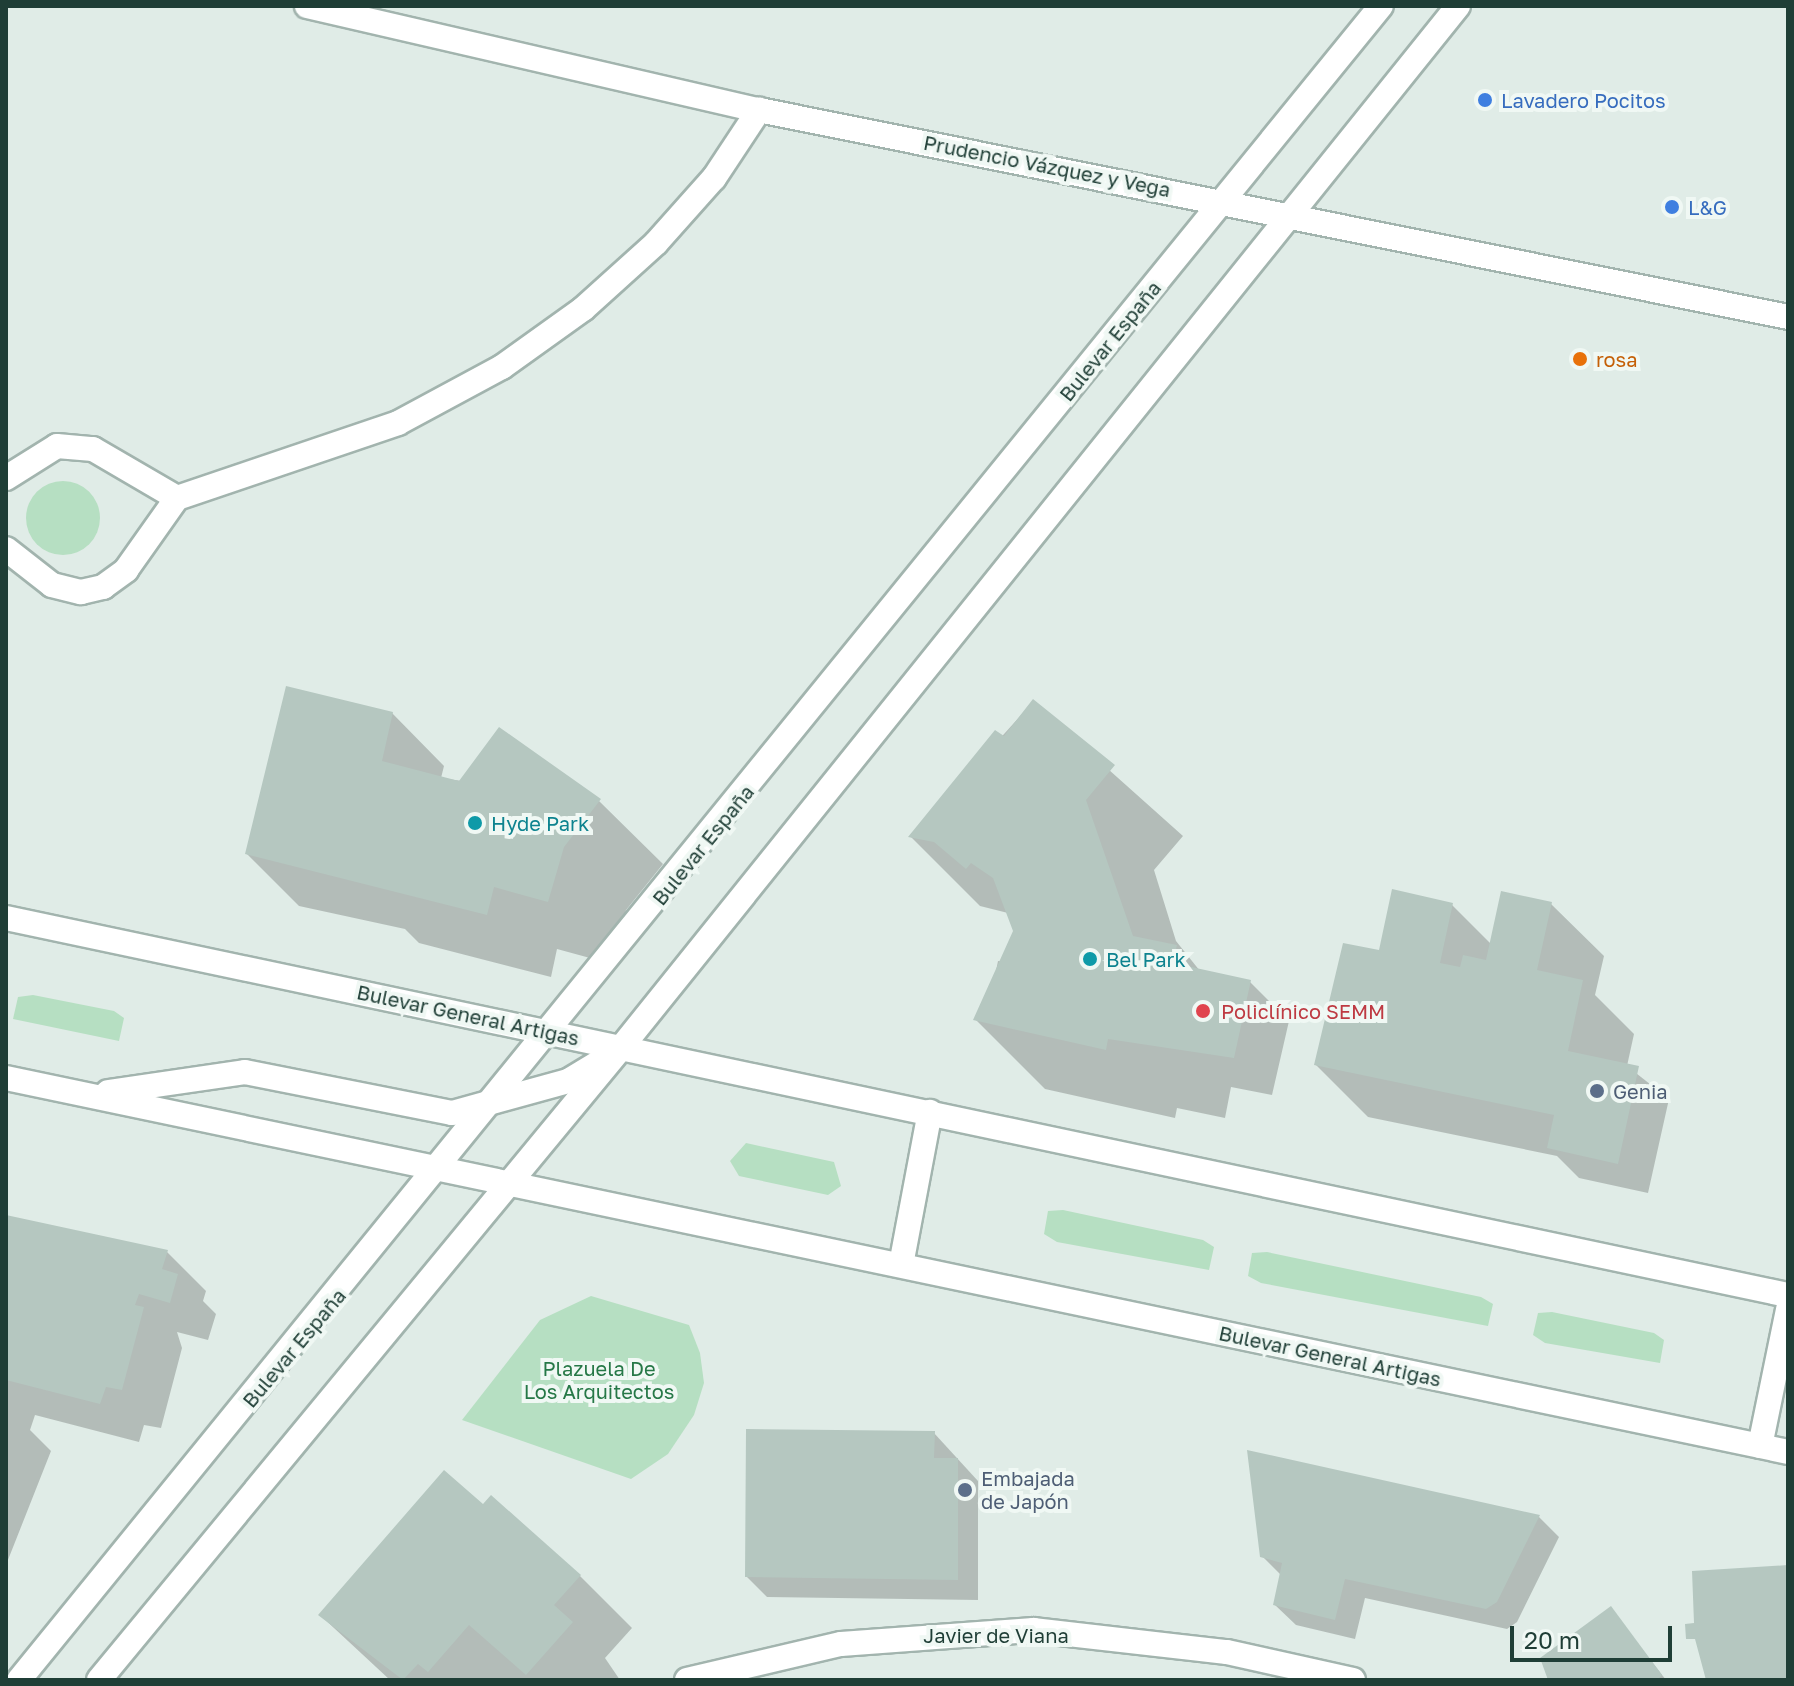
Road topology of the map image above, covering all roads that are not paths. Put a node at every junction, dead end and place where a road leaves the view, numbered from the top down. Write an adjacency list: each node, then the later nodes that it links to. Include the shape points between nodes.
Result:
1 (307, 6): 4 (main road, Prudencio Vázquez y Vega)
2 (1381, 6): 5 (main road, Bulevar España)
3 (1458, 6): 6 (main road)
4 (759, 110): 5 (main road, Prudencio Vázquez y Vega); 9 (main road, via 714,178 656,243 583,309 502,367 398,423)
5 (1226, 200): 6 (main road, Prudencio Vázquez y Vega); 12 (main road, Bulevar España)
6 (1290, 213): 7 (main road, Prudencio Vázquez y Vega); 13 (main road)
7 (1788, 317)
8 (6, 478): 9 (main road, via 57,446 93,449)
9 (177, 498): 10 (main road, via 126,570 103,587 81,592 52,585)
10 (6, 549)
11 (6, 918): 12 (main road, Bulevar General Artigas)
12 (552, 1032): 13 (main road, Bulevar General Artigas); 16 (main road, Bulevar España)
13 (620, 1049): 16 (main road, via 568,1081); 17 (main road, Bulevar General Artigas); 19 (main road)
14 (6, 1078): 15 (main road, Bulevar General Artigas)
15 (90, 1095): 16 (main road, via 245,1072 424,1110 452,1113); 18 (main road, Bulevar General Artigas)
16 (495, 1103): 18 (main road, Bulevar España)
17 (930, 1112): 20 (main road); 21 (main road, Bulevar General Artigas)
18 (440, 1170): 19 (main road, Bulevar General Artigas); 25 (main road, Bulevar España)
19 (508, 1185): 20 (main road, Bulevar General Artigas); 26 (main road)
20 (901, 1265): 23 (main road, Bulevar General Artigas)
21 (1788, 1295)
22 (1788, 1309): 23 (main road)
23 (1760, 1446): 24 (main road, Bulevar General Artigas)
24 (1788, 1452)
25 (19, 1680)
26 (99, 1680)
27 (687, 1680): 28 (main road, Javier de Viana, via 841,1644 1033,1630 1227,1652)
28 (1353, 1680)

